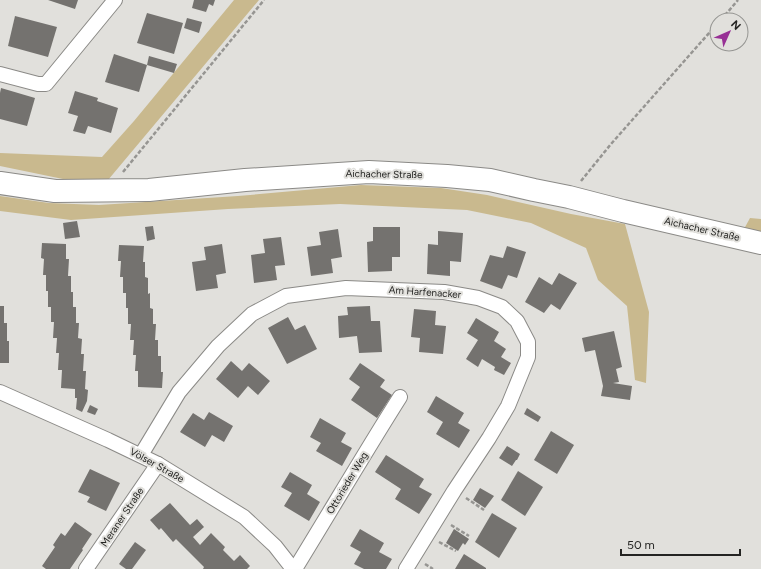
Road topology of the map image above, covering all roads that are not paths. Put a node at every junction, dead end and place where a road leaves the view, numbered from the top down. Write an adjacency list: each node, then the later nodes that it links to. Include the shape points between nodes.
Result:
1 (115, 0): 2 (street, via 46,84)
2 (0, 74)
3 (0, 182): 4 (main road, Aichacher Straße, via 55,191 149,190 245,180 369,172 448,176 490,180)
4 (761, 243)
5 (0, 392): 7 (street, Völser Straße)
6 (400, 397): 10 (street, Ottorieder Weg)
7 (141, 455): 8 (street, Völser Straße); 11 (street, Am Harfenacker, via 179,392 218,346 252,314 286,296 346,288 444,292 478,298 502,307 517,320 528,342 528,357 508,406)
8 (158, 464): 9 (street, Meraner Straße); 10 (street, Völser Straße, via 244,517 275,546)
9 (86, 569)
10 (294, 569)
11 (406, 569)

